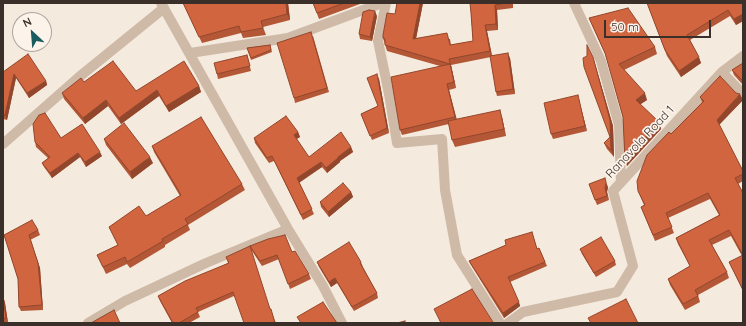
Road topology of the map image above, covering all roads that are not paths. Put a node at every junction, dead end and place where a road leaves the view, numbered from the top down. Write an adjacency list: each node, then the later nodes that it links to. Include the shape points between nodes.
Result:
1 (382, 3): 5 (street, via 288,38)
2 (386, 3): 14 (street, via 378,41 397,142 442,139 445,190 457,255)
3 (574, 3): 10 (street, via 601,61 619,125)
4 (162, 5): 5 (street); 9 (street)
5 (190, 53): 11 (street)
6 (743, 56): 7 (street, Ranavola Road 1)
7 (722, 72): 8 (street); 10 (street, Ranavola Road 1)
8 (743, 94)
9 (3, 144)
10 (622, 181): 15 (street, Ranavola Road 1, via 613,191 633,266 617,292 523,312)
11 (288, 229): 12 (street, via 206,263 125,301); 13 (street)
12 (88, 323)
13 (342, 323)
14 (500, 323)
15 (508, 323)

